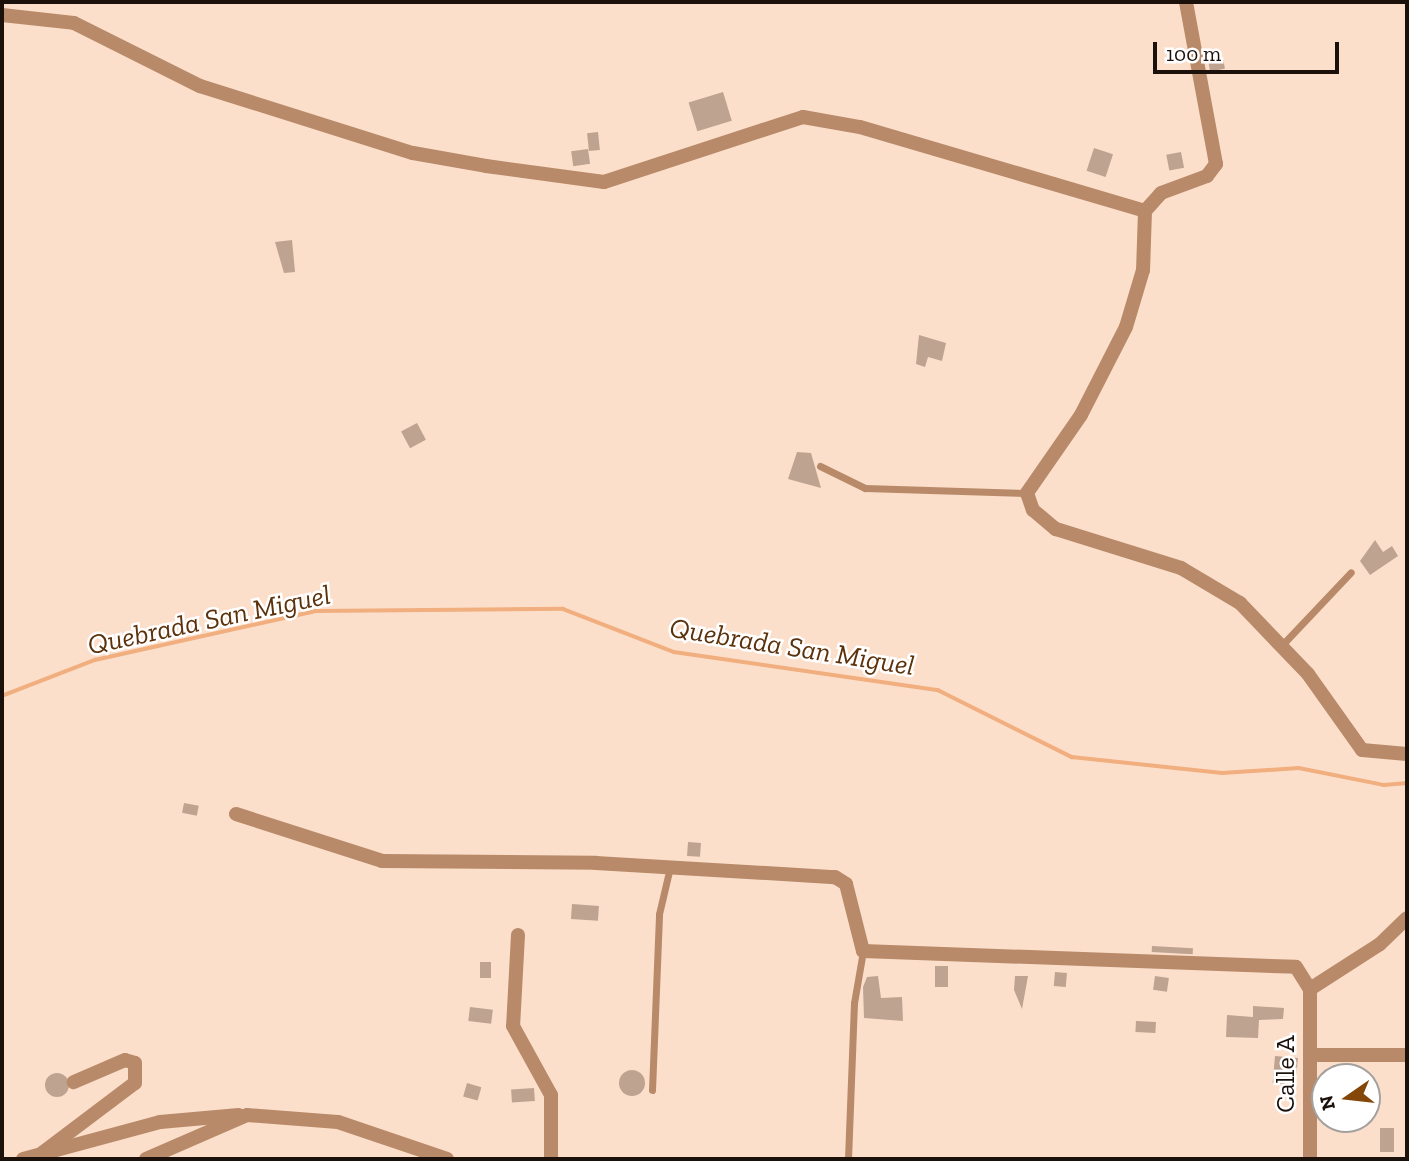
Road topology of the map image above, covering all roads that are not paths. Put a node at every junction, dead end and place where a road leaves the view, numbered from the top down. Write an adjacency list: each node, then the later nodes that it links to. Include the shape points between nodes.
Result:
1 (1186, 2): 3 (street, via 1216,164 1207,176 1161,193)
2 (2, 15): 3 (street, via 74,23 214,91 413,153 486,166 604,183 803,117 886,134)
3 (1145, 211): 5 (street, via 1143,270 1126,327 1081,415)
4 (820, 466): 5 (lane, via 865,488)
5 (1027, 493): 7 (street, via 1033,510 1056,529 1181,568 1240,603)
6 (1351, 572): 7 (lane)
7 (1282, 645): 8 (street, via 1362,750)
8 (1407, 754)
9 (236, 814): 10 (street, via 382,861)
10 (670, 867): 13 (street, via 835,877 846,884); 18 (lane, via 659,914)
11 (1407, 918): 14 (street, via 1380,944)
12 (518, 935): 24 (street, via 513,1026 551,1095)
13 (863, 951): 14 (street, via 1285,964 1306,977); 25 (lane, via 854,1003)
14 (1310, 989): 15 (street, Calle A)
15 (1310, 1055): 16 (street); 26 (street, Calle A)
16 (1407, 1055)
17 (74, 1082): 20 (street, via 125,1059 135,1063 135,1083)
18 (652, 1090)
19 (247, 1115): 20 (street, via 160,1122); 22 (street); 23 (street, via 338,1122)
20 (38, 1156): 21 (street)
21 (23, 1159)
22 (146, 1159)
23 (447, 1159)
24 (551, 1159)
25 (848, 1159)
26 (1310, 1159)

